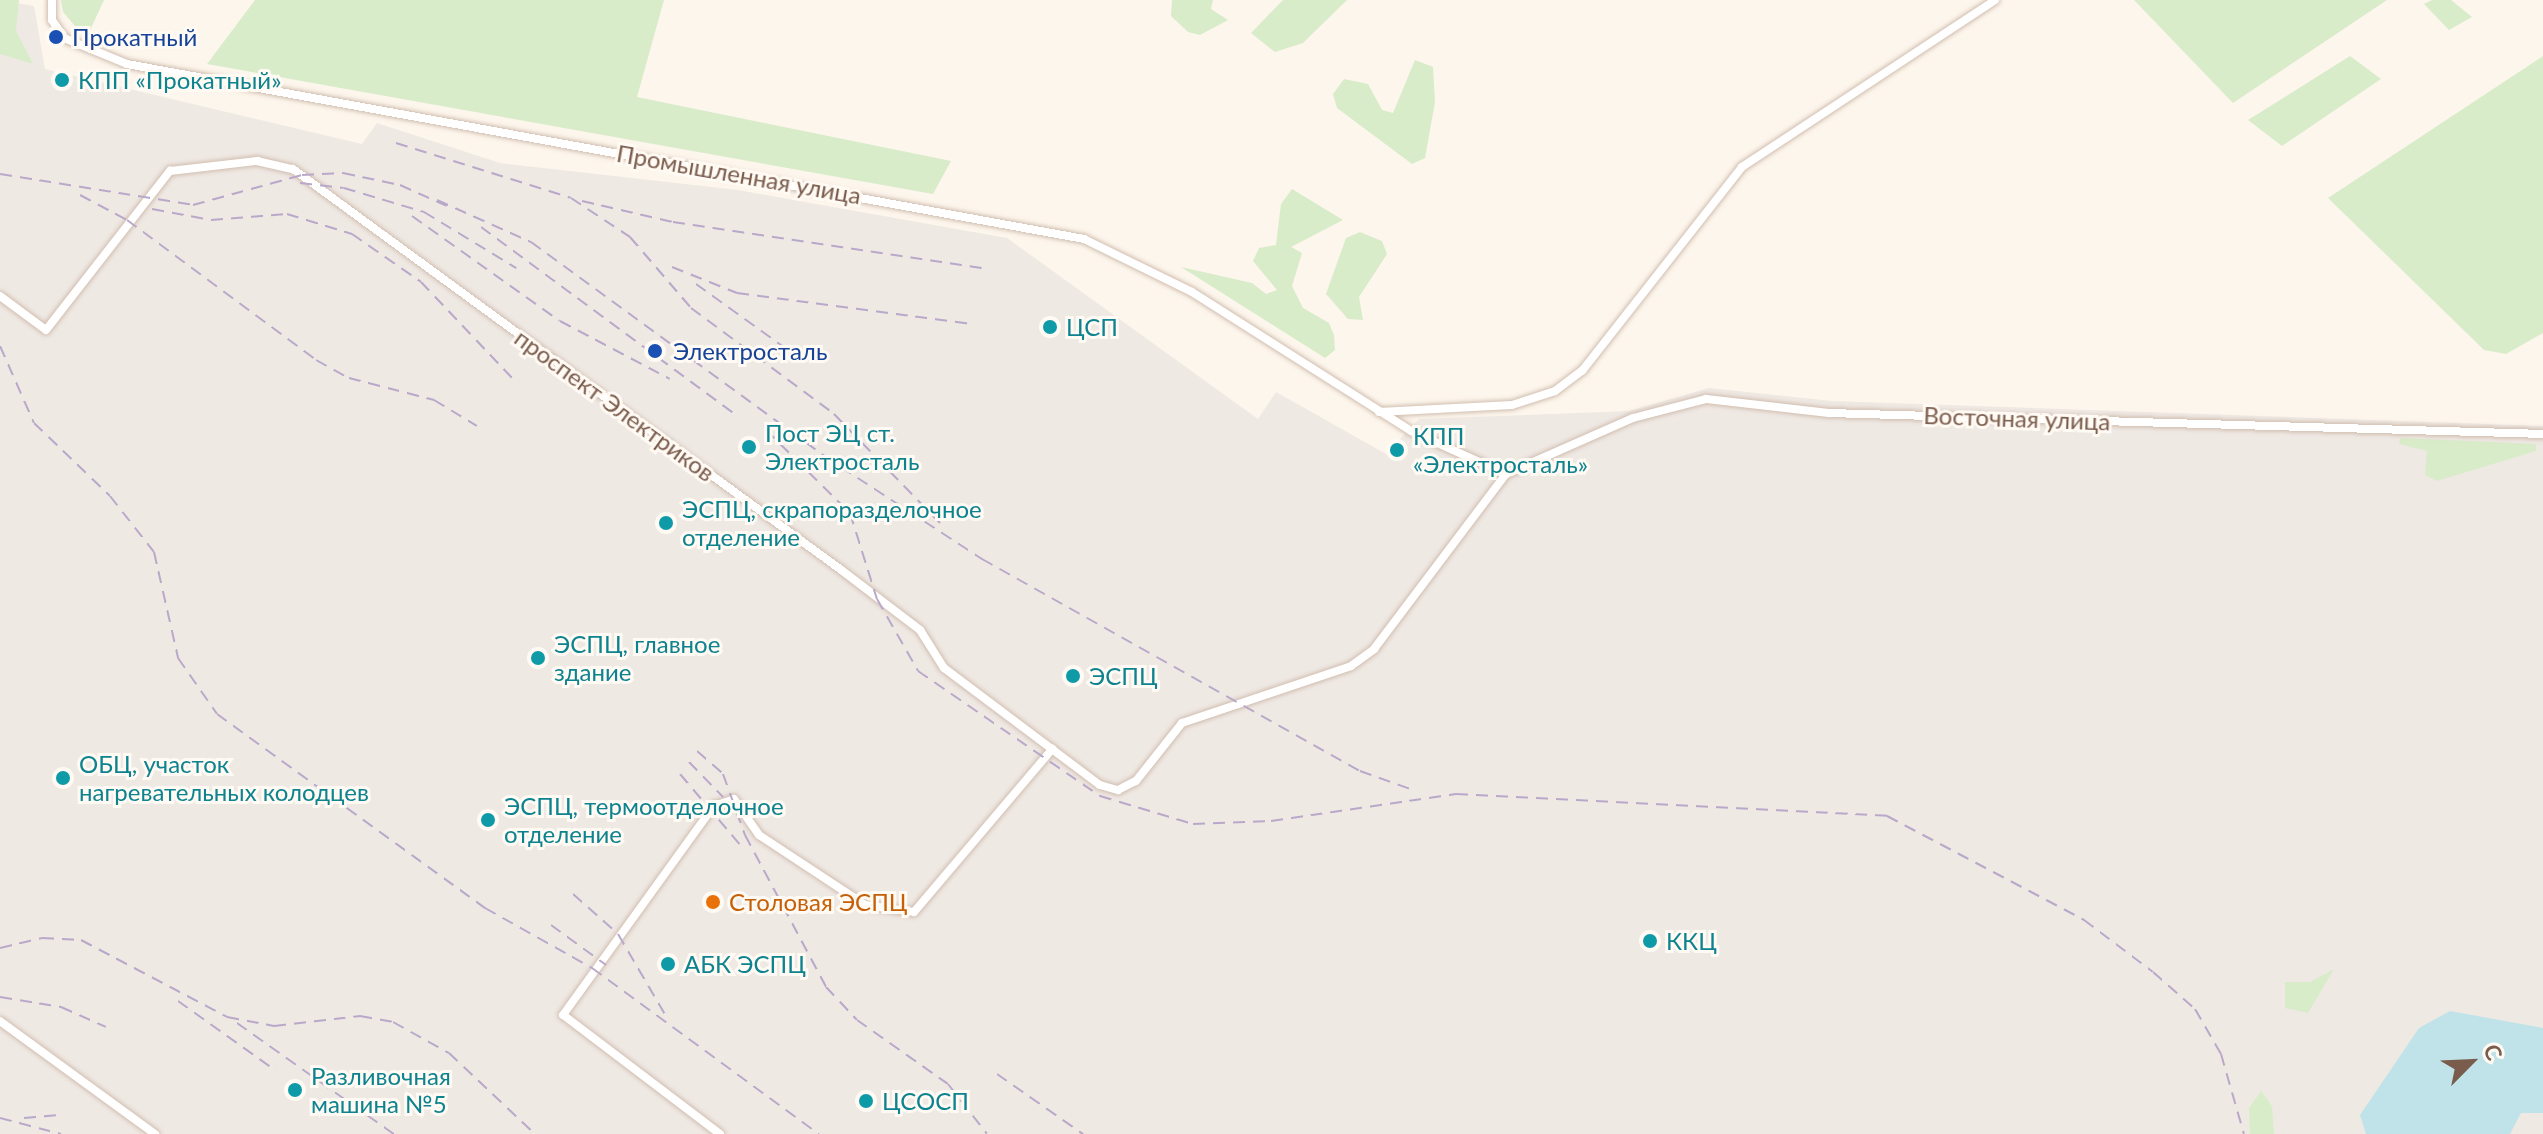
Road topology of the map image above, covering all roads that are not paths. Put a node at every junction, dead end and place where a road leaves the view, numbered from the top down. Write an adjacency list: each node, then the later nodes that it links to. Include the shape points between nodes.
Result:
1 (52, 0): 4 (street, Промышленная улица, via 52,20 64,38 127,64 1084,239 1192,292)
2 (1995, 0): 4 (street, via 1742,167 1582,371 1555,391 1512,405)
3 (0, 296): 7 (street, проспект Электриков, via 46,330 170,171 257,161 293,169 864,587 920,630 944,668)
4 (1378, 412): 6 (street, Промышленная улица)
5 (2543, 434): 6 (street, Восточная улица, via 1829,413 1706,399 1633,418)
6 (1506, 474): 7 (street, проспект Электриков, via 1391,630 1351,666 1182,723 1136,781 1118,790)
7 (1052, 749): 10 (street, via 914,912 865,905 833,888 759,835 734,799 724,798 563,1015)
8 (0, 1021): 9 (street)
9 (155, 1134)
10 (720, 1134)

